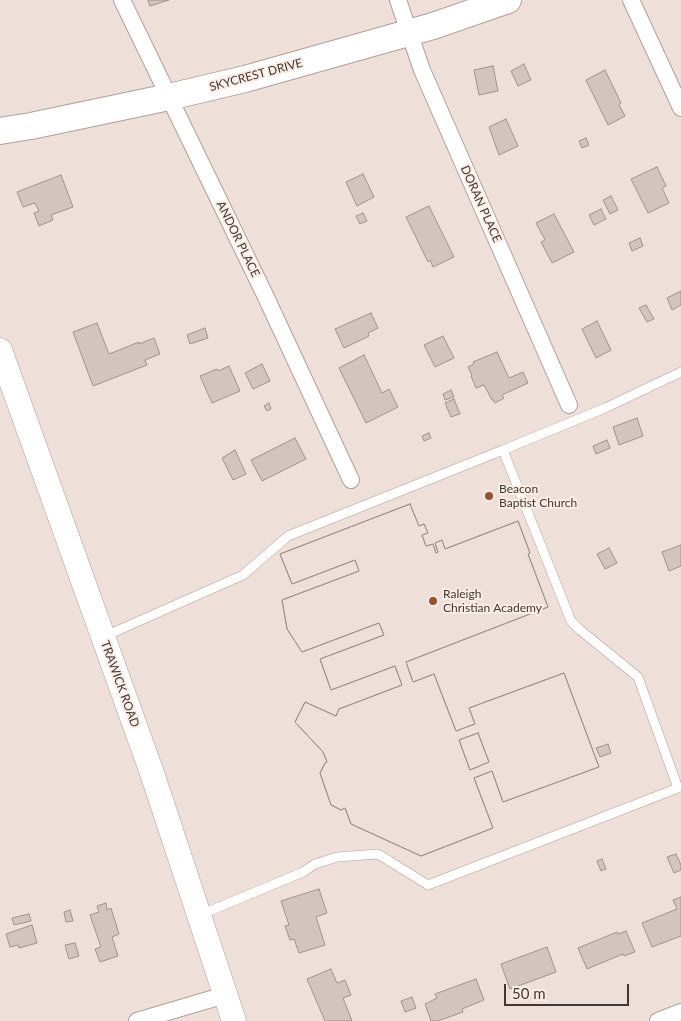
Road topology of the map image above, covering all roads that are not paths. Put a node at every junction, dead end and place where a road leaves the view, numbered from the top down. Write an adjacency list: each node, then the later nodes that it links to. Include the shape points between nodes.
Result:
1 (122, 0): 6 (street, ANDOR PLACE)
2 (398, 0): 5 (street, DORAN PLACE)
3 (508, 0): 5 (main road, SKYCREST DRIVE)
4 (631, 0): 7 (street)
5 (409, 32): 6 (main road, SKYCREST DRIVE); 11 (street, DORAN PLACE, via 422,70)
6 (169, 97): 8 (main road, SKYCREST DRIVE); 13 (street, ANDOR PLACE)
7 (681, 108)
8 (0, 131)
9 (2, 363): 14 (street, TRAWICK ROAD)
10 (681, 372): 12 (lane)
11 (570, 405)
12 (503, 450): 14 (lane, via 288,536 243,575); 15 (lane, via 571,621 638,677 678,788 428,885 378,854 337,857)
13 (351, 480)
14 (103, 637): 15 (street, TRAWICK ROAD)
15 (200, 916): 16 (street, TRAWICK ROAD)
16 (225, 995): 18 (street); 19 (street, TRAWICK ROAD)
17 (681, 1012): 20 (street)
18 (137, 1021)
19 (234, 1021)
20 (658, 1021)

